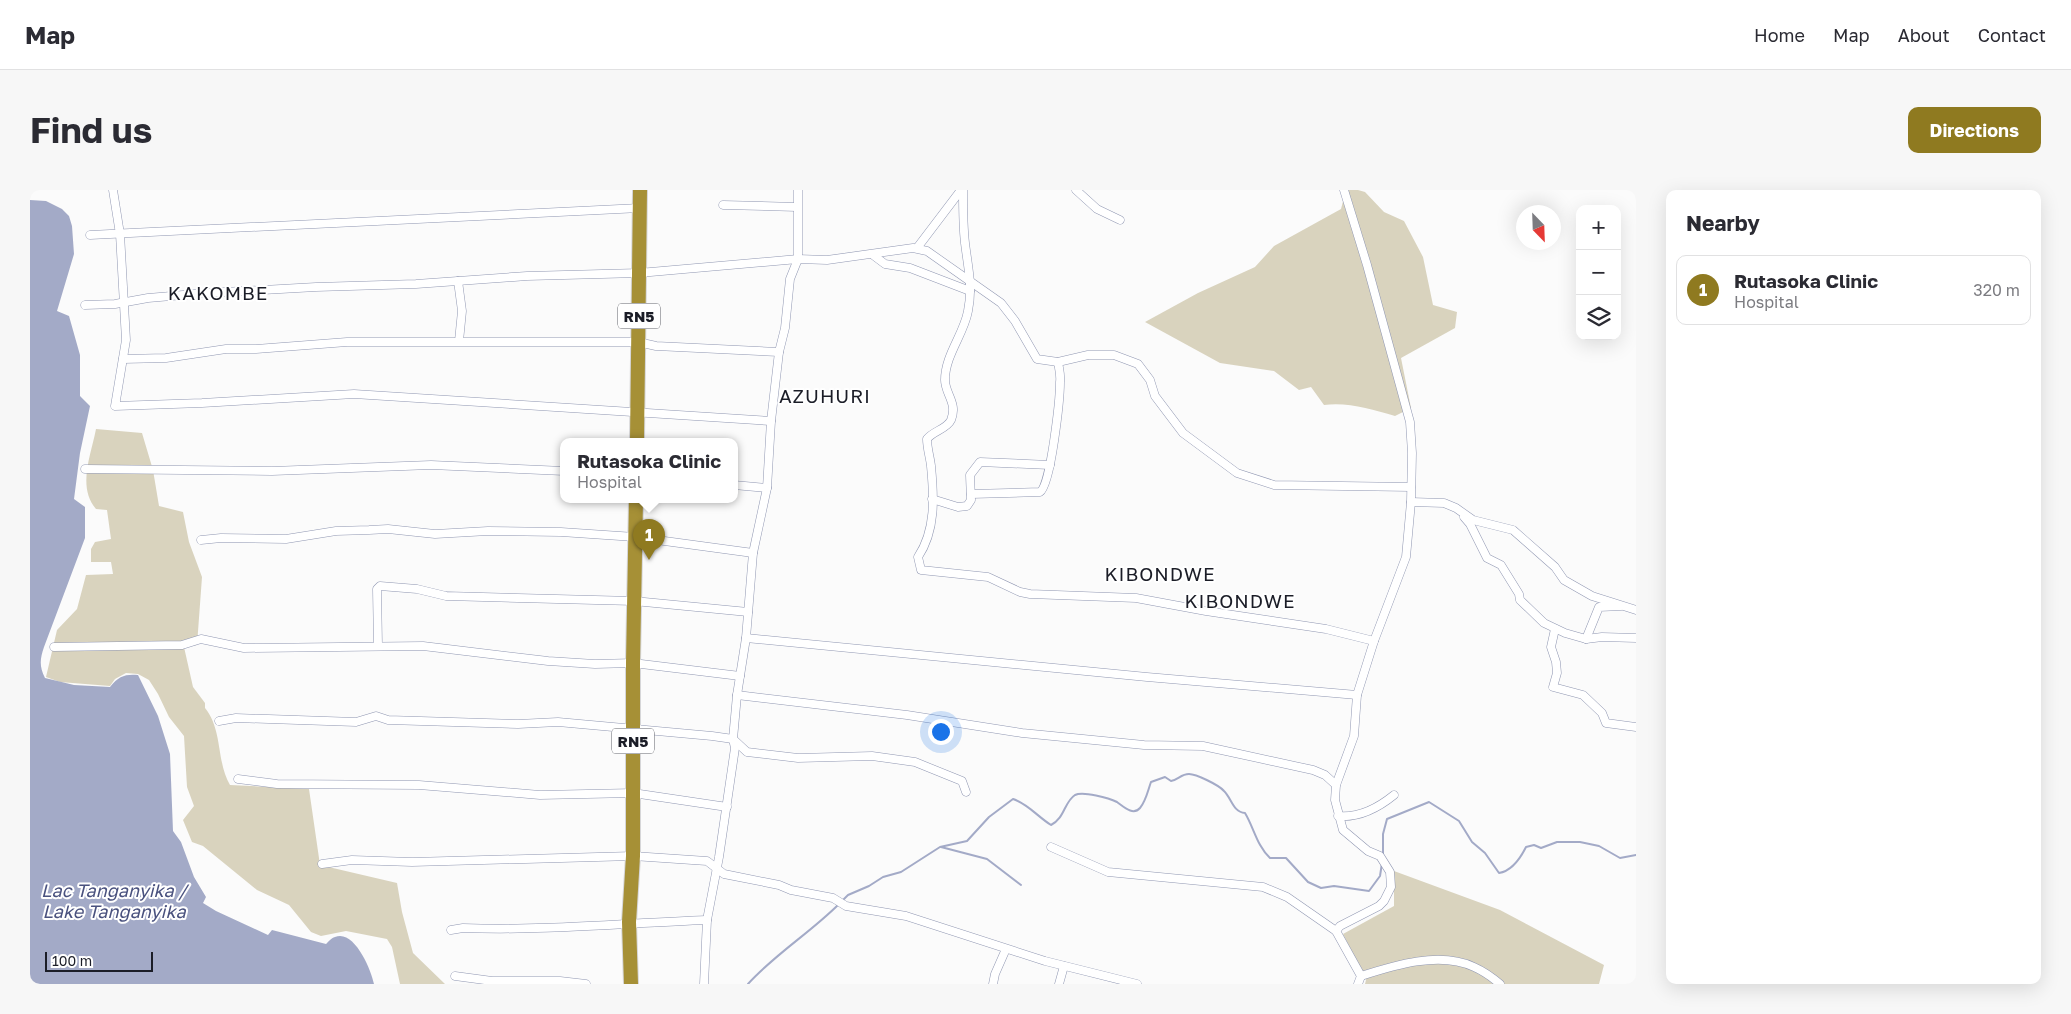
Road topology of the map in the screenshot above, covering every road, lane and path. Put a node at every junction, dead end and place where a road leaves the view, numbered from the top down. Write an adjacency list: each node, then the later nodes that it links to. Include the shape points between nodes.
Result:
1 (113, 190): 11 (street)
2 (640, 190): 9 (highway, RN5)
3 (798, 190): 8 (street)
4 (962, 190): 13 (street); 18 (street)
5 (1076, 190): 10 (street, via 1097,209)
6 (1344, 190): 34 (street, via 1410,422)
7 (723, 205): 8 (street)
8 (797, 207): 15 (street)
9 (640, 208): 11 (street); 16 (highway, RN5)
10 (1120, 220)
11 (120, 234): 12 (street); 20 (street)
12 (90, 236)
13 (917, 248): 14 (street); 18 (street, via 927,251)
14 (873, 254): 15 (street); 19 (street, via 885,264 910,268)
15 (798, 260): 16 (street); 24 (street, via 791,273)
16 (639, 273): 17 (street); 23 (highway, RN5)
17 (458, 281): 20 (street, via 206,293); 22 (street, via 462,311)
18 (971, 282): 19 (street); 26 (street, via 1001,303 1037,359)
19 (970, 291): 37 (street, via 964,326 951,354 945,379 952,402 951,418 927,439)
20 (124, 302): 21 (street); 25 (street, via 126,340)
21 (85, 305)
22 (459, 341): 23 (street); 25 (street, via 317,343 226,349 166,358)
23 (638, 342): 24 (street, via 656,346); 27 (highway, RN5)
24 (779, 352): 28 (street)
25 (123, 358): 27 (street, via 115,406 354,394)
26 (1058, 362): 30 (street, via 1060,382); 34 (street, via 1088,355 1114,355 1138,364 1150,380 1155,396 1183,433 1237,473 1274,486)
27 (638, 411): 28 (street); 29 (highway, RN5)
28 (771, 421): 35 (street)
29 (637, 438)
30 (1050, 465): 36 (street, via 1045,487 1040,492); 36 (street, via 980,462 970,475)
31 (86, 469): 32 (street, via 272,471 432,465)
32 (560, 471)
33 (738, 485): 35 (street)
34 (1411, 487): 38 (street)
35 (767, 488): 43 (street)
36 (971, 494): 37 (street, via 969,504 962,508)
37 (932, 499): 52 (street, via 931,526 918,557 921,570 988,577 1030,594 1136,598 1326,629)
38 (1411, 502): 40 (street, via 1444,503); 52 (street, via 1406,557)
39 (636, 503): 41 (highway, RN5)
40 (1456, 508): 45 (street, via 1474,520 1513,530 1555,567 1564,580 1592,596); 48 (street, via 1470,524 1487,558 1501,565 1520,600)
41 (635, 537): 42 (street, via 488,531 435,534 388,529 336,531 286,539); 43 (street); 44 (highway, RN5)
42 (202, 540)
43 (753, 552): 47 (street)
44 (634, 601): 47 (street); 53 (street, via 446,596 417,589 380,586 377,589); 55 (highway, RN5)
45 (1623, 606): 46 (street); 51 (street, via 1599,607)
46 (1636, 610)
47 (748, 612): 49 (street)
48 (1555, 629): 51 (street); 60 (street, via 1551,647 1557,673 1552,687 1583,695 1602,713 1606,723)
49 (746, 638): 56 (street); 58 (street)
50 (1636, 638): 51 (street)
51 (1586, 639)
52 (1374, 641): 58 (street)
53 (378, 646): 54 (street, via 244,648 201,639 182,645); 55 (street, via 423,646 548,661)
54 (54, 647)
55 (633, 663): 56 (street); 61 (highway, RN5)
56 (740, 676): 57 (street)
57 (737, 695): 62 (street); 64 (street, via 907,715 1022,733 1144,745 1203,746 1313,770)
58 (1357, 695): 64 (street, via 1354,736)
59 (219, 721): 61 (street, via 236,718 356,722 376,716 388,720 558,722)
60 (1636, 727)
61 (634, 728): 62 (street); 66 (highway, RN5)
62 (733, 739): 65 (street, via 747,752 798,758 864,756 915,762 962,781); 68 (street, via 735,748)
63 (238, 779): 66 (street, via 276,784 419,785 540,795)
64 (1336, 785): 69 (street, via 1334,800)
65 (966, 792)
66 (633, 793): 68 (street); 71 (highway, RN5)
67 (1394, 795): 69 (street, via 1364,813)
68 (726, 807): 73 (street)
69 (1338, 816): 77 (street, via 1343,830 1368,851 1380,856 1392,878 1384,901)
70 (1051, 847): 77 (street, via 1108,872 1263,887 1287,897)
71 (633, 856): 72 (street, via 412,862 352,860); 73 (street, via 707,861); 75 (highway, RN5)
72 (322, 864)
73 (717, 868): 74 (street); 78 (street, via 724,874 833,898 846,906 906,916)
74 (707, 920): 75 (street); 85 (street)
75 (630, 922): 76 (street, via 557,928); 84 (highway, RN5)
76 (451, 930)
77 (1336, 931): 81 (street)
78 (1006, 949): 79 (street); 86 (street)
79 (1064, 966): 82 (street); 87 (street)
80 (455, 976): 83 (street, via 492,981)
81 (1360, 980): 89 (street, via 1388,967 1433,959 1474,966)
82 (1116, 982): 88 (street)
83 (586, 984)
84 (632, 984)
85 (704, 984)
86 (993, 984)
87 (1060, 984)
88 (1137, 984)
89 (1500, 984)

